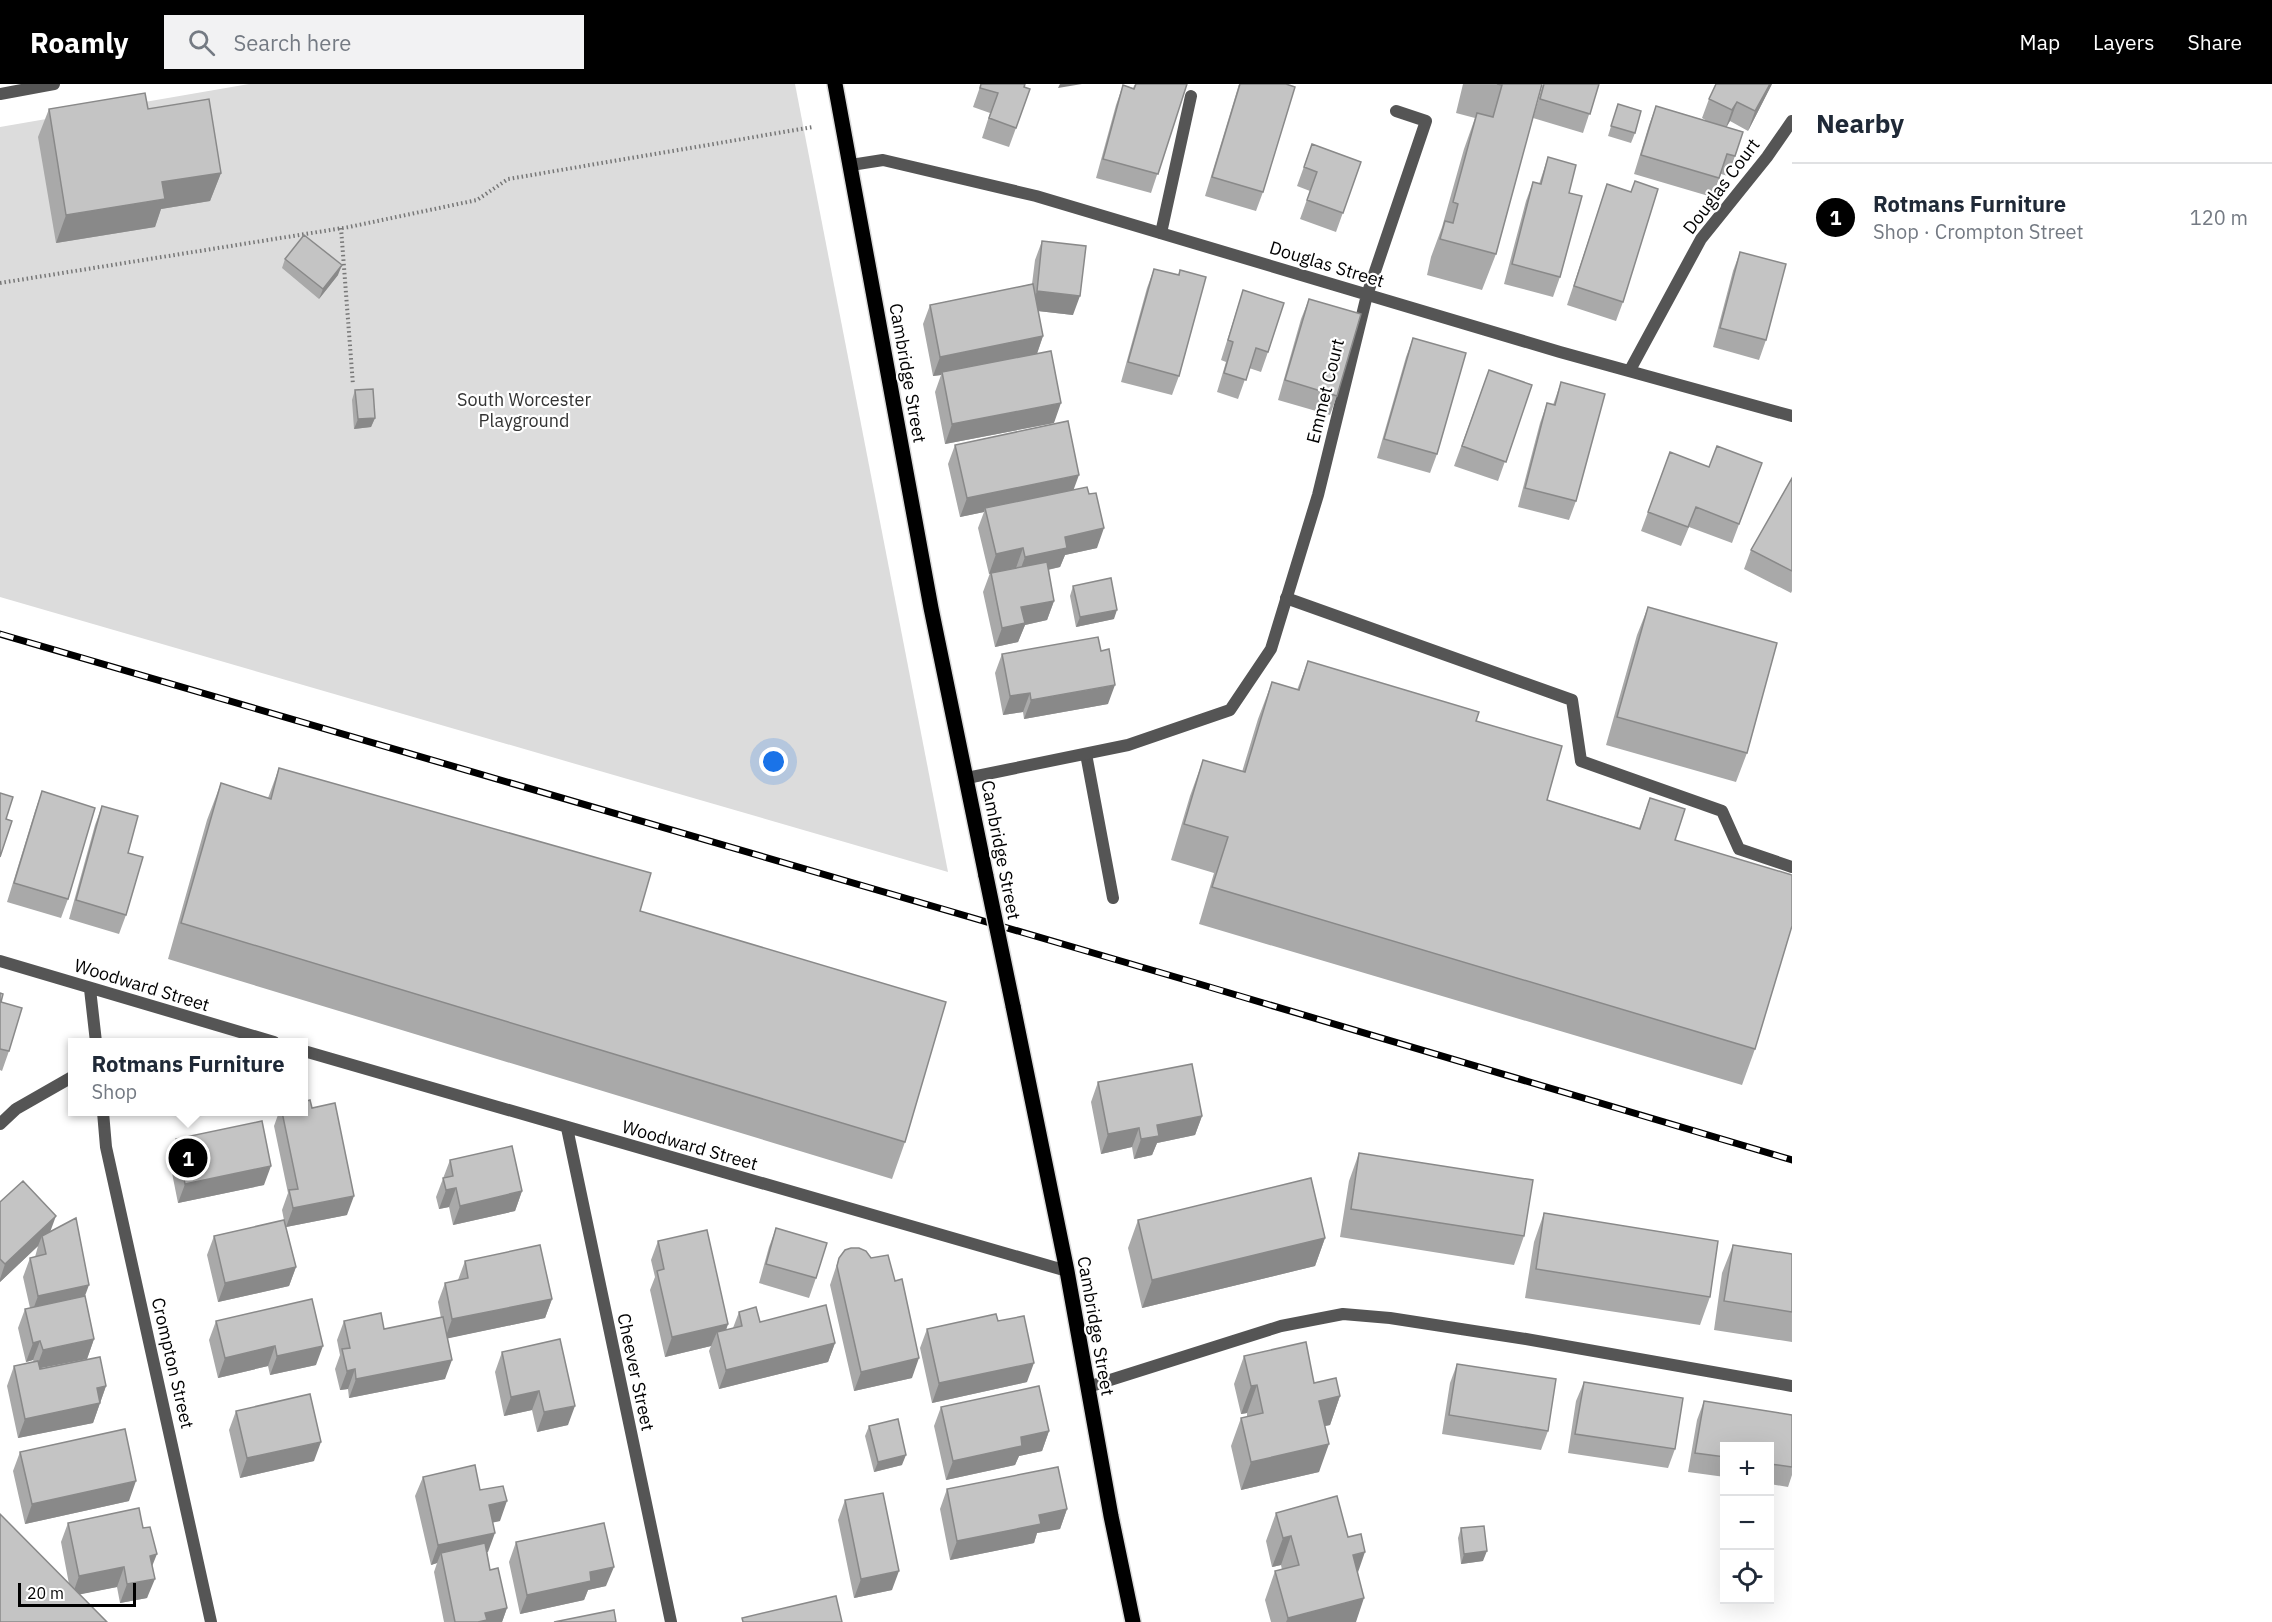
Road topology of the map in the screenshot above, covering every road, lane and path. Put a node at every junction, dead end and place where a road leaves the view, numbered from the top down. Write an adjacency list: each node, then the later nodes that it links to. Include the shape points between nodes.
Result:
1 (54, 84): 3 (street)
2 (835, 84): 8 (main road, Cambridge Street)
3 (0, 94)
4 (1191, 96): 10 (street)
5 (1396, 111): 12 (street, Emmet Court, via 1426,122)
6 (1792, 121): 13 (street, Douglas Court, via 1701,239)
7 (813, 127): 9 (path, via 508,179 477,200)
8 (851, 165): 10 (street, Douglas Street, via 883,160 924,168); 18 (main road, Cambridge Street, via 931,608)
9 (341, 228): 11 (path); 14 (path)
10 (1161, 233): 12 (street, Douglas Street)
11 (0, 283)
12 (1367, 295): 13 (street, Douglas Street); 16 (street, Emmet Court, via 1318,495)
13 (1630, 370): 15 (street, Douglas Street)
14 (353, 385)
15 (1792, 416)
16 (1286, 598): 17 (street, Emmet Court, via 1271,649 1230,710 1128,746); 19 (street, via 1572,700 1581,761 1722,811 1739,849)
17 (1086, 754): 18 (street, Emmet Court); 20 (street)
18 (967, 778): 30 (main road, Cambridge Street, bridge)
19 (1792, 867)
20 (1113, 898)
21 (0, 961): 22 (street, Woodward Street)
22 (90, 989): 23 (street); 24 (street, Woodward Street)
23 (96, 1038)
24 (260, 1038)
25 (308, 1052): 29 (street, Woodward Street)
26 (68, 1079): 28 (street)
27 (103, 1116): 33 (street, Crompton Street, via 106,1148)
28 (0, 1124)
29 (567, 1128): 30 (street, Woodward Street); 34 (street, Cheever Street)
30 (1067, 1271): 32 (main road, Cambridge Street)
31 (1792, 1386): 32 (street, via 1526,1339 1343,1314 1281,1326)
32 (1088, 1387): 35 (main road, Cambridge Street)
33 (211, 1622)
34 (671, 1622)
35 (1133, 1622)

